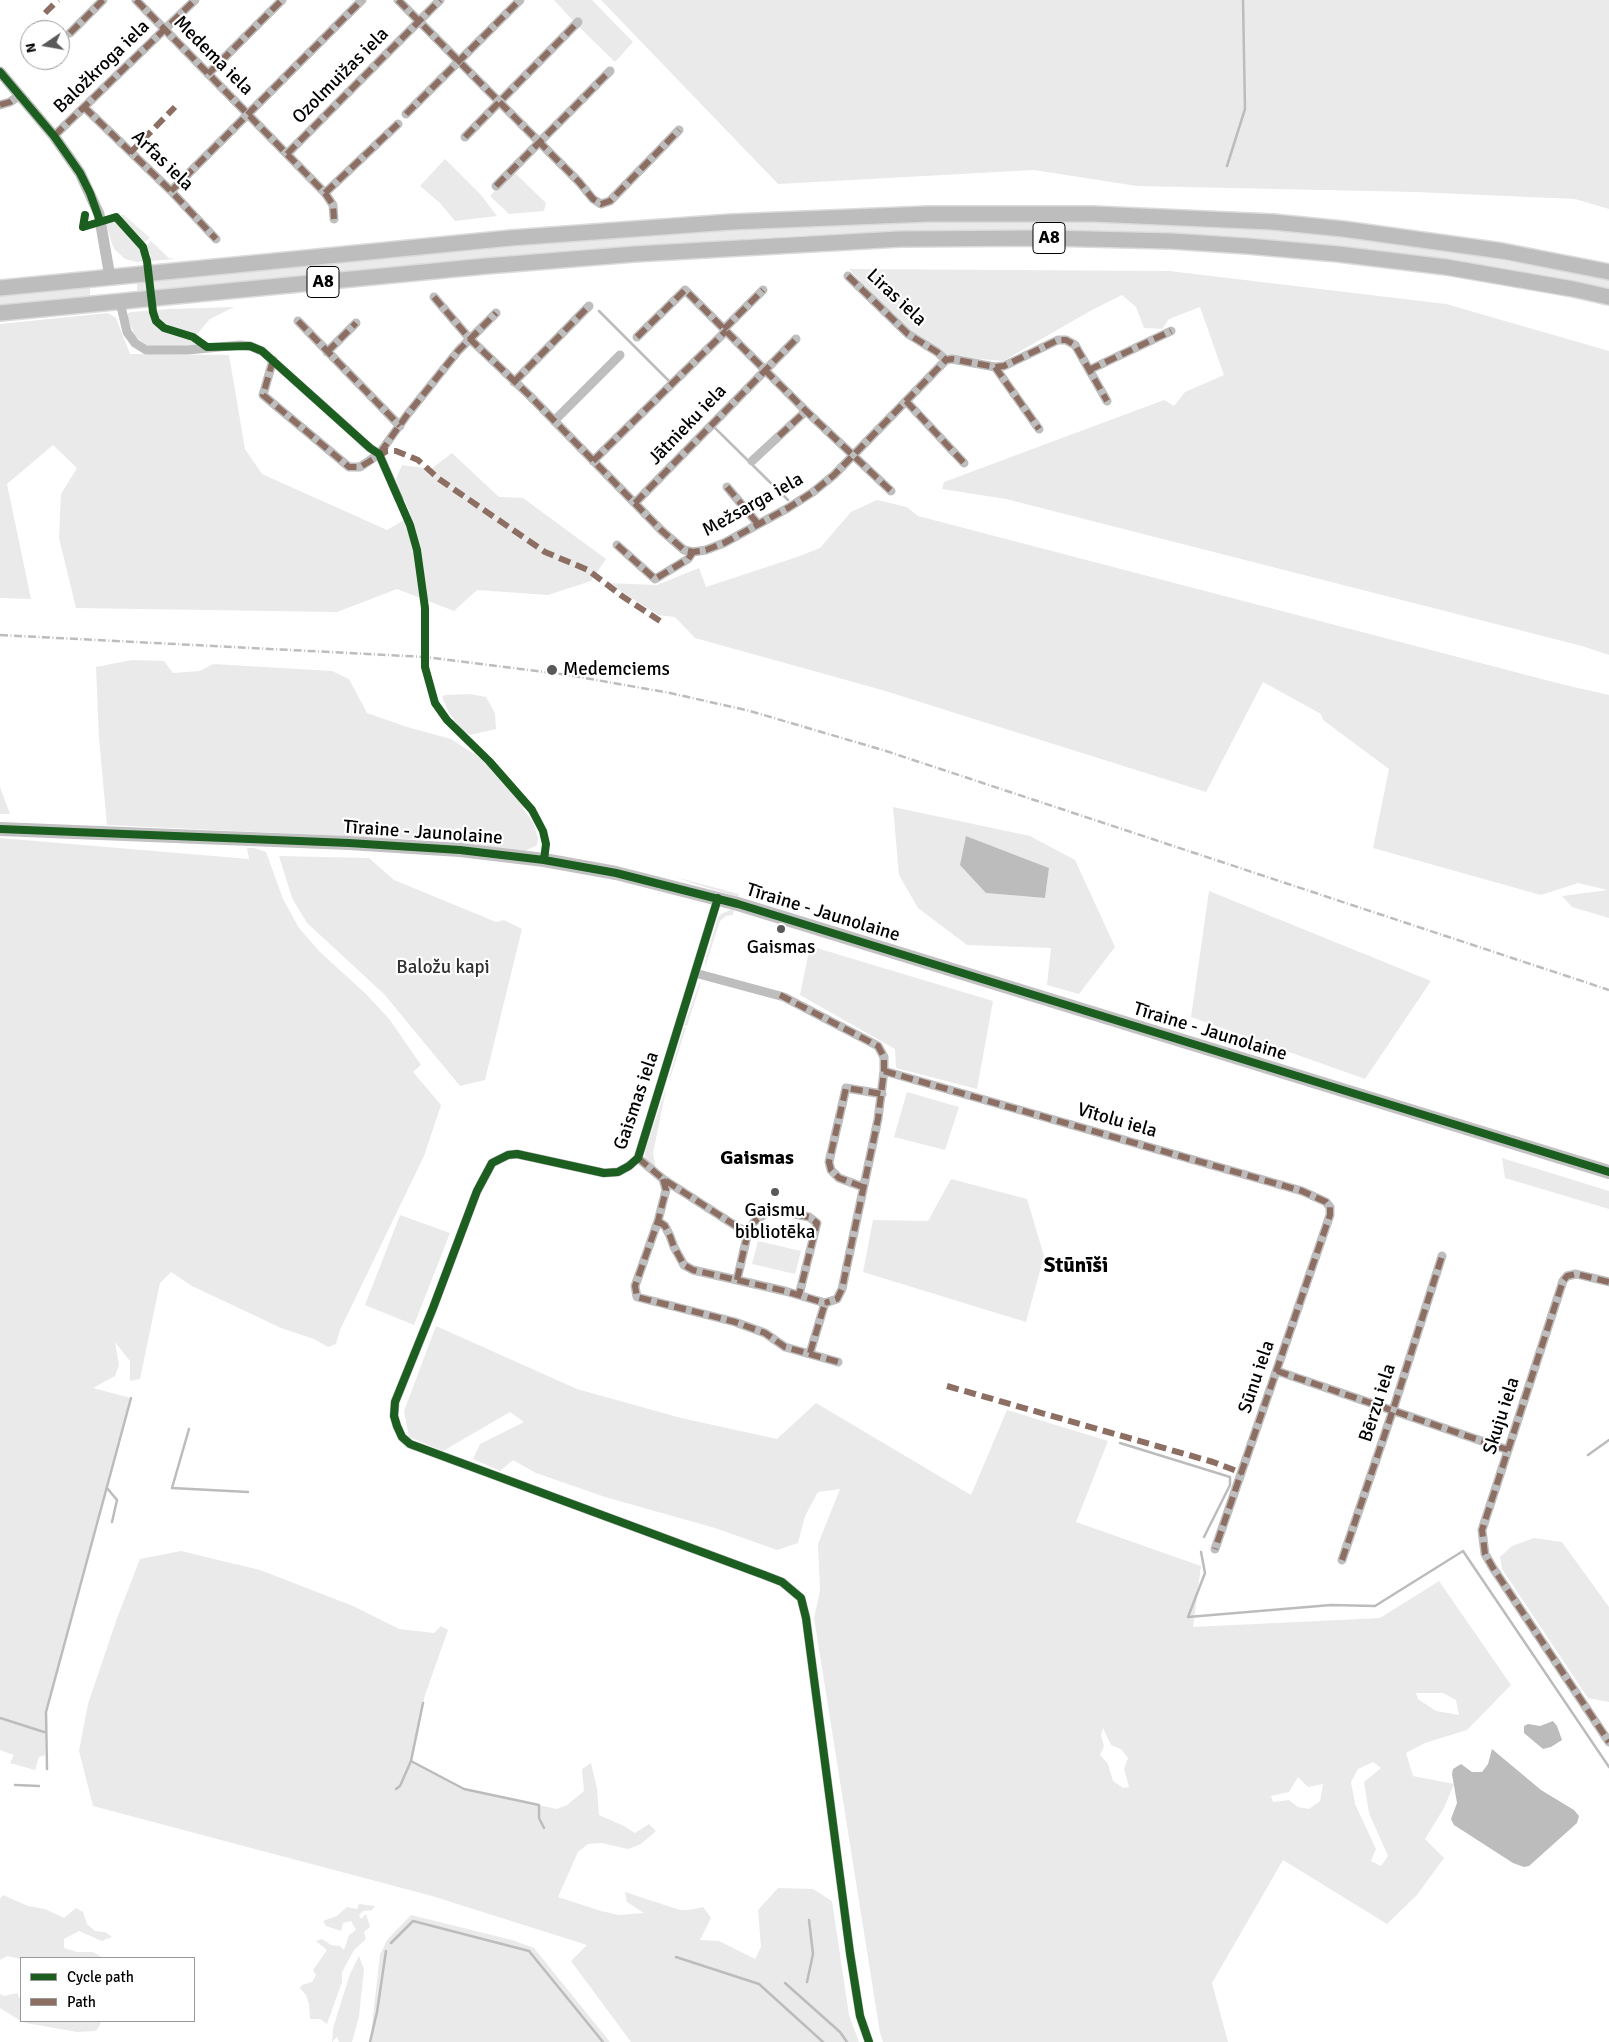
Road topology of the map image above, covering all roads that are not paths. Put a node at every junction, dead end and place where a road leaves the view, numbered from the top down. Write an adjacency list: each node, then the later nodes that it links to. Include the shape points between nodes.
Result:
1 (103, 0): 12 (street)
2 (136, 0): 11 (street, Medema iela)
3 (194, 0): 11 (street, Baložkroga iela)
4 (282, 0): 16 (street)
5 (362, 0): 21 (street, Ozolmuižas iela)
6 (398, 0): 9 (street)
7 (440, 0): 9 (street, Ozolmuižas iela)
8 (520, 0): 13 (street)
9 (418, 21): 13 (street); 28 (street, Ozolmuižas iela)
10 (578, 22): 18 (street)
11 (164, 30): 16 (street, Medema iela); 20 (street, Baložkroga iela)
12 (70, 34)
13 (459, 62): 18 (street); 22 (street)
14 (610, 71): 27 (street)
15 (0, 72): 17 (street)
16 (208, 74): 21 (street, Medema iela)
17 (20, 95): 19 (street); 25 (street)
18 (499, 102): 26 (street); 27 (street)
19 (0, 105)
20 (84, 107): 25 (street, Baložkroga iela); 30 (street, Arfas iela)
21 (248, 113): 28 (street, Medema iela); 30 (street, Medema iela)
22 (406, 114)
23 (398, 124): 31 (street)
24 (680, 130): 27 (street, via 610,201 601,204)
25 (54, 136): 36 (street, via 80,173 99,214)
26 (465, 137)
27 (539, 142): 29 (street)
28 (287, 154): 31 (street, Medema iela)
29 (496, 186)
30 (171, 191): 33 (street, Arfas iela)
31 (325, 193): 32 (street, Medema iela, via 333,205)
32 (334, 219)
33 (216, 239)
34 (1609, 272): 36 (highway, A8, via 1502,251 1343,229 1181,218 1012,213 731,222 511,238)
35 (848, 276): 55 (street, Liras iela, via 908,334)
36 (110, 278): 37 (highway, A8)
37 (0, 288)
38 (763, 290): 47 (street, Jātnieku iela)
39 (434, 297): 50 (street, Mežsarga iela)
40 (1609, 297): 41 (highway, A8, via 1446,267 1338,254 1171,241 1047,238 900,239 645,253)
41 (120, 302): 44 (highway, A8); 54 (street, via 127,332 146,350 250,346)
42 (589, 306): 59 (street)
43 (496, 313): 50 (street)
44 (0, 314)
45 (298, 321): 52 (street)
46 (356, 323): 52 (street)
47 (725, 330): 49 (street, via 685,290); 57 (street); 68 (street, Jātnieku iela)
48 (1171, 332): 58 (street)
49 (638, 337)
50 (470, 339): 59 (street, Mežsarga iela); 64 (street)
51 (796, 340): 57 (street, Jātnieku iela)
52 (327, 352): 64 (street)
53 (620, 355): 63 (street)
54 (274, 360): 66 (street); 66 (street, via 264,395 349,467 360,467)
55 (946, 360): 56 (street); 60 (street, Mežsarga iela)
56 (995, 367): 58 (street, via 1004,366 1058,340 1066,340 1075,345); 65 (street)
57 (765, 370): 62 (street); 74 (street, Jātnieku iela)
58 (1089, 370): 61 (street)
59 (514, 382): 63 (street, Mežsarga iela)
60 (906, 401): 67 (street, Mežsarga iela); 70 (street)
61 (1107, 401)
62 (806, 411): 67 (street); 69 (street)
63 (554, 422): 68 (street, Mežsarga iela)
64 (400, 426): 66 (street)
65 (1039, 430)
66 (379, 454): 73 (street)
67 (852, 456): 72 (street); 75 (street, Mežsarga iela, via 813,492)
68 (593, 461): 74 (street, Mežsarga iela)
69 (752, 461)
70 (964, 462)
71 (727, 486): 75 (street)
72 (891, 491)
73 (399, 500)
74 (634, 503): 77 (street, Mežsarga iela, via 684,550)
75 (758, 524): 77 (street, Mežsarga iela, via 715,546)
76 (618, 545): 77 (street, via 655,579 688,559)
77 (693, 552)
78 (0, 828): 79 (main road, Tīraine - Jaunolaine, via 487,852 616,873)
79 (718, 898): 80 (street, Gaismas iela); 84 (main road, Tīraine - Jaunolaine)
80 (695, 973): 81 (street, via 780,995 803,1006 878,1046 884,1056); 83 (street, Gaismas iela)
81 (884, 1071): 82 (street); 87 (street, Vītolu iela, via 1302,1191 1326,1202)
82 (882, 1094): 86 (street); 86 (street, via 846,1088 829,1162 831,1170 839,1178)
83 (638, 1158): 85 (street, Gaismas iela); 103 (street, Gaismas iela, via 618,1172 604,1173 525,1155 508,1155 497,1160 487,1171 395,1402 396,1426 410,1444 782,1582 801,1598 850,1953 860,2016)
84 (1609, 1172)
85 (663, 1179): 88 (street, via 666,1190); 89 (street, Gaismas iela)
86 (863, 1187): 94 (street, via 842,1289 837,1299)
87 (1330, 1215): 97 (street, Sūnu iela)
88 (658, 1221): 91 (street, via 665,1226 684,1265); 95 (street, via 635,1286 637,1297 734,1322 765,1333 785,1346)
89 (748, 1232): 91 (street); 93 (street, via 754,1222 767,1212 776,1210 809,1216 817,1223)
90 (1442, 1256): 98 (street, Bērzu iela)
91 (737, 1280): 93 (street)
92 (1609, 1282): 99 (street, Skuju iela, via 1576,1274 1567,1276 1560,1288)
93 (799, 1295): 94 (street)
94 (825, 1304): 95 (street)
95 (810, 1353): 96 (street)
96 (838, 1362)
97 (1276, 1371): 98 (street); 100 (street, Sūnu iela)
98 (1394, 1410): 99 (street); 101 (street, Bērzu iela)
99 (1508, 1450): 102 (street, Skuju iela, via 1482,1530 1485,1554)
100 (1215, 1550)
101 (1342, 1560)
102 (1609, 1742)
103 (869, 2042)

